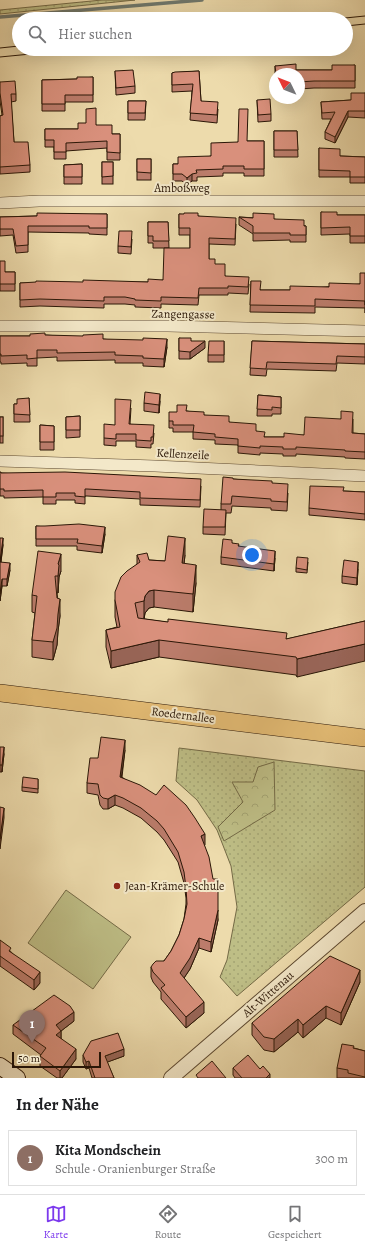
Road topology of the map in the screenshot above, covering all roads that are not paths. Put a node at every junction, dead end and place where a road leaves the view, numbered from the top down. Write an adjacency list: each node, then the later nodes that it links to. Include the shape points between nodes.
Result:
1 (365, 201): 2 (street, Amboßweg)
2 (0, 203)
3 (0, 326): 4 (street, Zangengasse, via 168,326)
4 (365, 331)
5 (0, 461): 6 (street, Kellenzeile)
6 (365, 476)
7 (0, 693): 8 (main road, Roedernallee)
8 (365, 738)
9 (365, 911): 10 (street, Alt-Wittenau)
10 (171, 1078)

